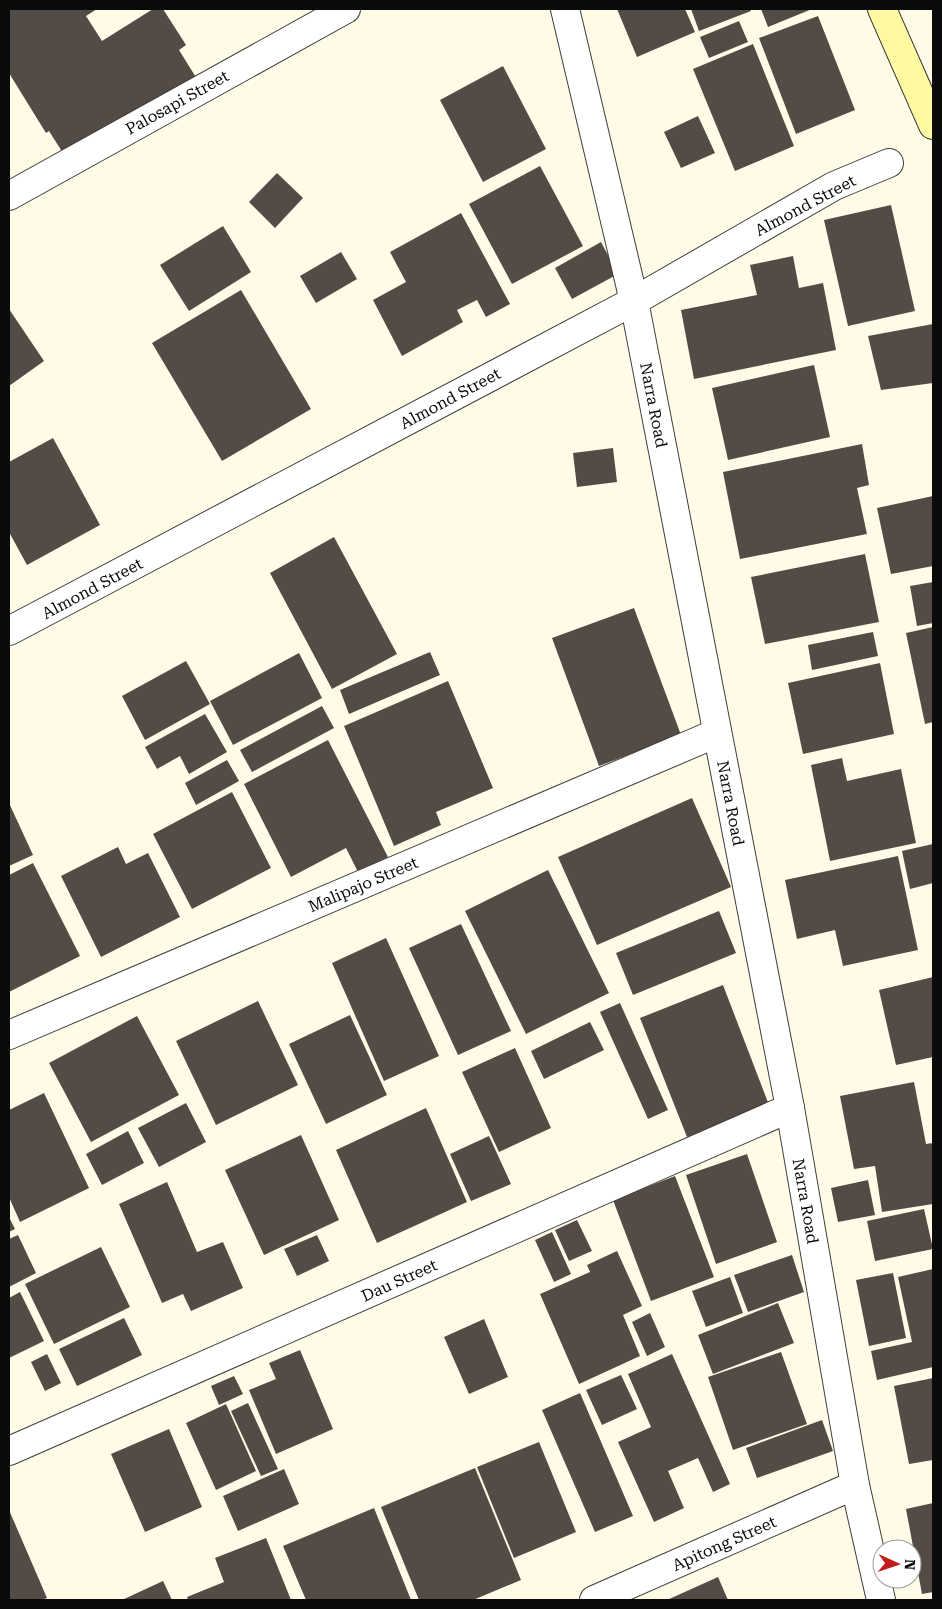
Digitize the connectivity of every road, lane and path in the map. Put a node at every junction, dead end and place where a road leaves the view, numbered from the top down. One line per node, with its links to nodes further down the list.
1 (346, 9): 6 (street, Palosapi Street)
2 (566, 9): 7 (street, Narra Road)
3 (882, 9): 4 (street)
4 (933, 125)
5 (889, 163): 7 (street, Almond Street)
6 (9, 196)
7 (634, 301): 8 (street, Almond Street); 9 (street, Narra Road)
8 (9, 631)
9 (717, 732): 10 (street, Malipajo Street); 11 (street, Narra Road)
10 (9, 1035)
11 (790, 1108): 12 (street, Dau Street); 13 (street, Narra Road)
12 (9, 1452)
13 (855, 1485): 14 (street, Apitong Street); 15 (street, Narra Road)
14 (594, 1600)
15 (881, 1600)

